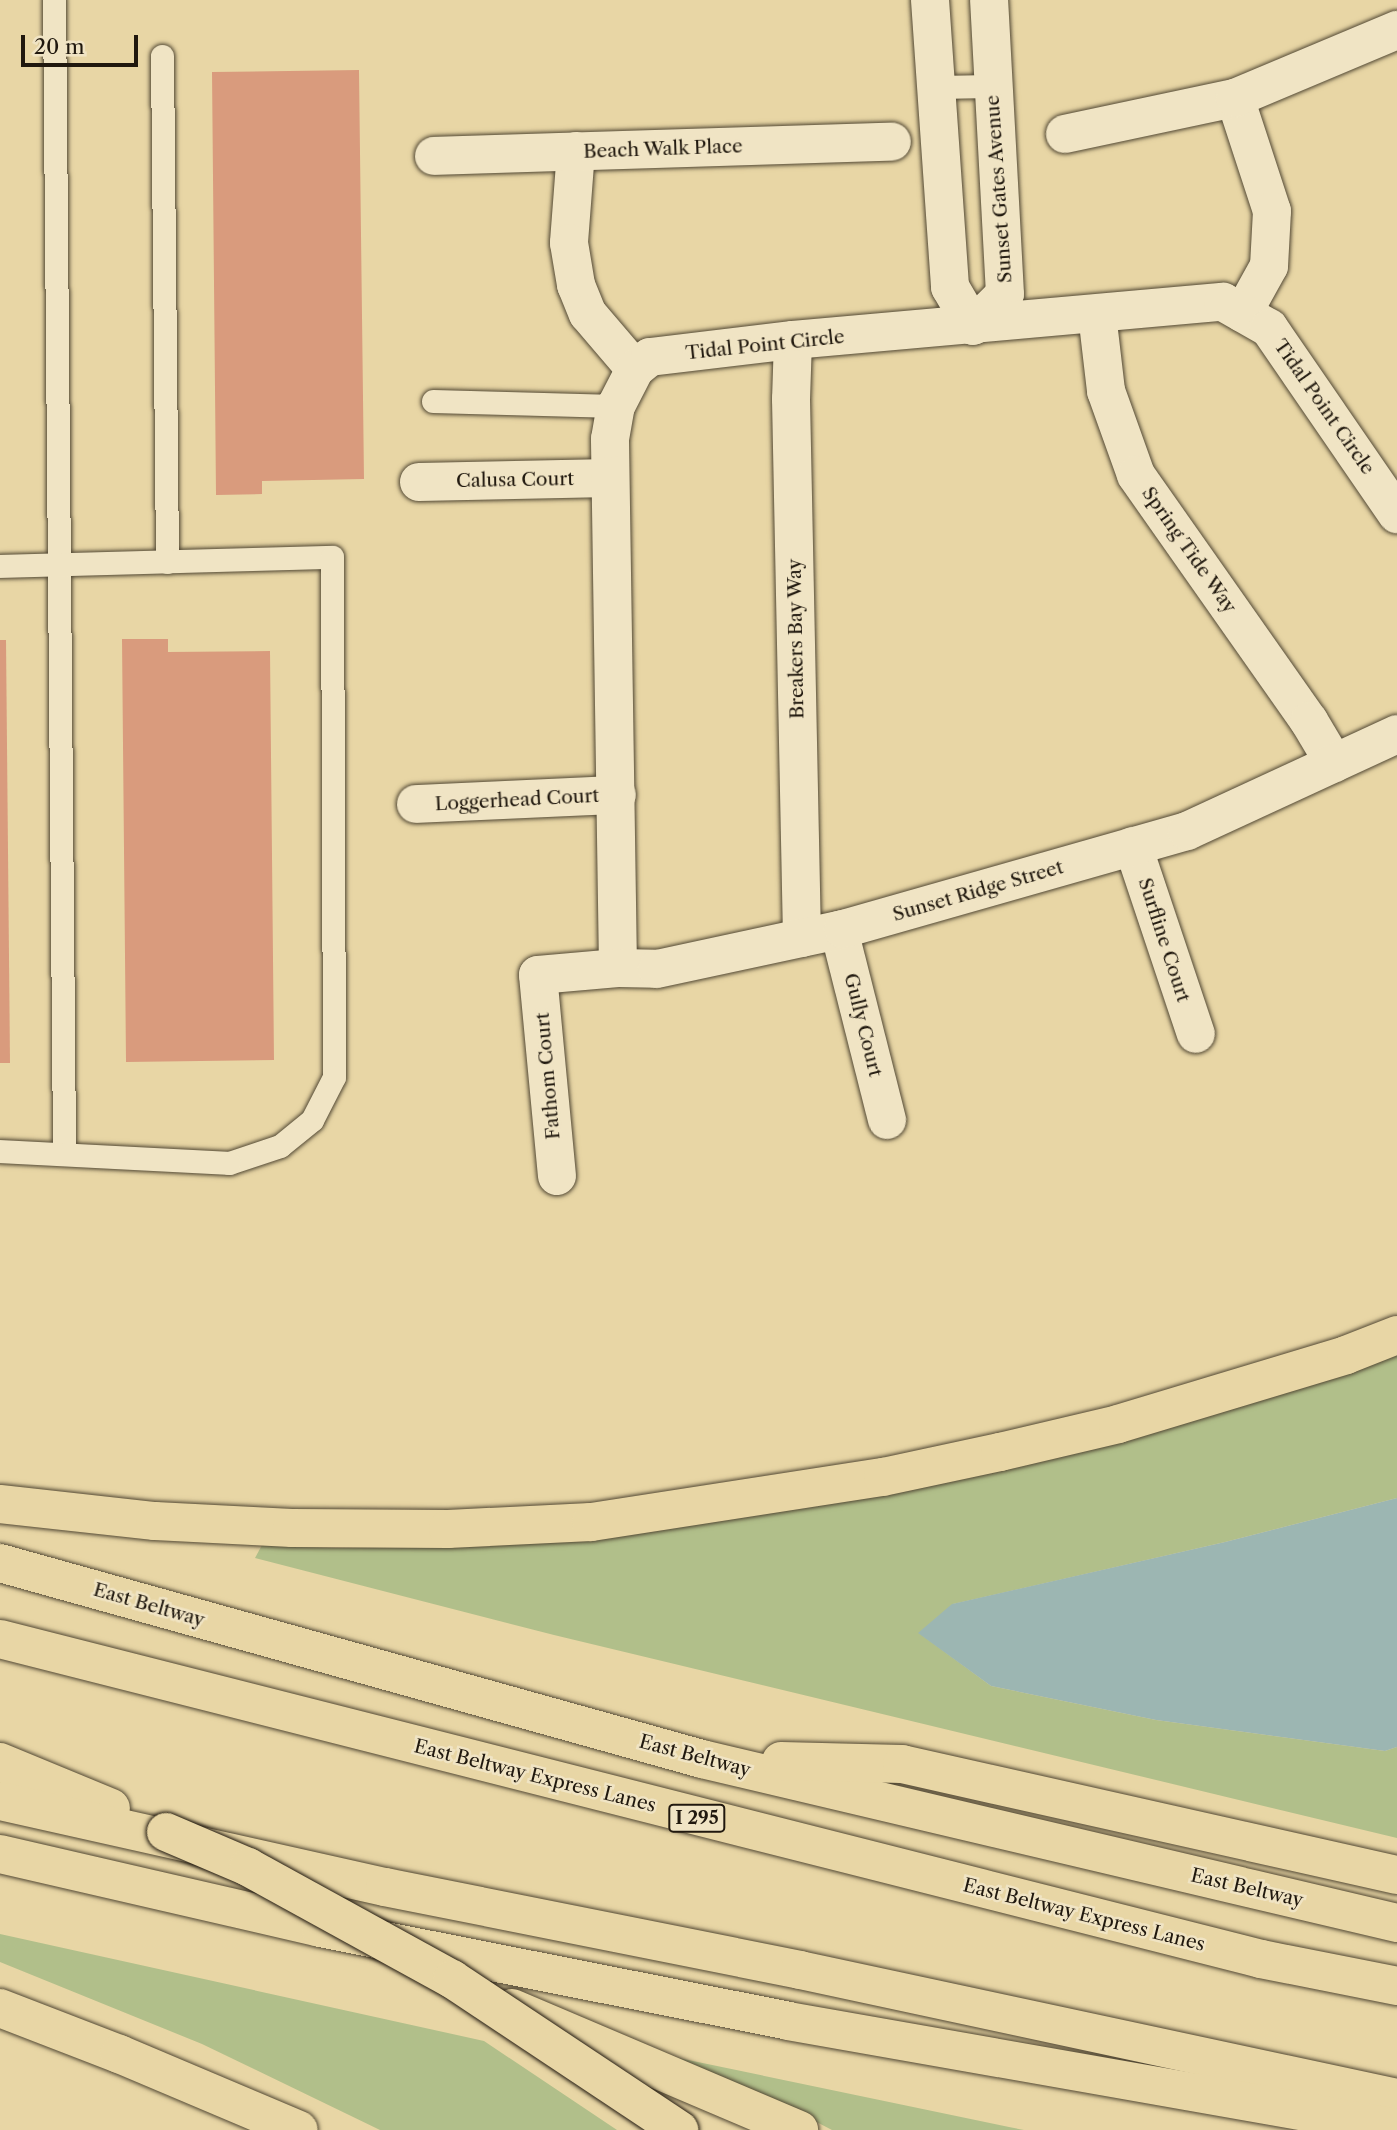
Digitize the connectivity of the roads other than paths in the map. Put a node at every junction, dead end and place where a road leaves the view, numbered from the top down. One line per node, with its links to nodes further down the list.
1 (54, 0): 24 (lane)
2 (930, 0): 7 (street)
3 (989, 0): 6 (street, Sunset Gates Avenue)
4 (1397, 30): 8 (street)
5 (162, 56): 23 (lane)
6 (992, 86): 7 (lane); 15 (street, Sunset Gates Avenue)
7 (936, 88): 15 (street)
8 (1235, 98): 9 (street); 13 (street)
9 (1065, 134)
10 (892, 142): 11 (street, Beach Walk Place)
11 (576, 151): 12 (street, Beach Walk Place); 17 (street)
12 (433, 156)
13 (1242, 313): 14 (street, Tidal Point Circle); 22 (street, Tidal Point Circle)
14 (1097, 314): 15 (street, Tidal Point Circle); 27 (street, Spring Tide Way)
15 (973, 326): 16 (street, Tidal Point Circle)
16 (793, 341): 17 (street, Tidal Point Circle); 32 (street, Breakers Bay Way)
17 (635, 369): 19 (street)
18 (433, 401): 19 (lane)
19 (616, 406): 20 (street)
20 (610, 478): 21 (street, Calusa Court); 28 (street)
21 (419, 482)
22 (1394, 501)
23 (167, 562): 24 (lane); 38 (lane)
24 (58, 564): 25 (lane); 38 (lane)
25 (0, 566)
26 (1397, 734): 27 (street, Sunset Ridge Street)
27 (1334, 763): 30 (street, Sunset Ridge Street)
28 (617, 795): 29 (street, Loggerhead Court); 33 (street)
29 (416, 804)
30 (1133, 846): 31 (street, Sunset Ridge Street); 35 (street, Surfline Court)
31 (839, 930): 32 (street, Sunset Ridge Street); 36 (street, Gully Court)
32 (802, 938): 33 (street, Sunset Ridge Street)
33 (618, 968): 34 (street, Sunset Ridge Street)
34 (538, 975): 39 (street, Fathom Court)
35 (1196, 1034)
36 (887, 1120)
37 (0, 1151): 38 (lane)
38 (64, 1154)
39 (557, 1176)
40 (1397, 1335): 41 (highway)
41 (0, 1504)
42 (0, 1563): 44 (highway, East Beltway)
43 (0, 1639): 51 (highway, East Beltway Express Lanes / I 295)
44 (702, 1759): 48 (highway); 49 (highway, East Beltway)
45 (0, 1762): 56 (highway, bridge)
46 (0, 1801): 53 (highway)
47 (0, 1854): 50 (highway)
48 (1397, 1875)
49 (1397, 1923)
50 (320, 1928): 54 (highway); 57 (highway)
51 (1397, 1986)
52 (0, 2008): 55 (highway)
53 (1397, 2098)
54 (1397, 2128)
55 (299, 2130)
56 (679, 2130)
57 (799, 2130)

